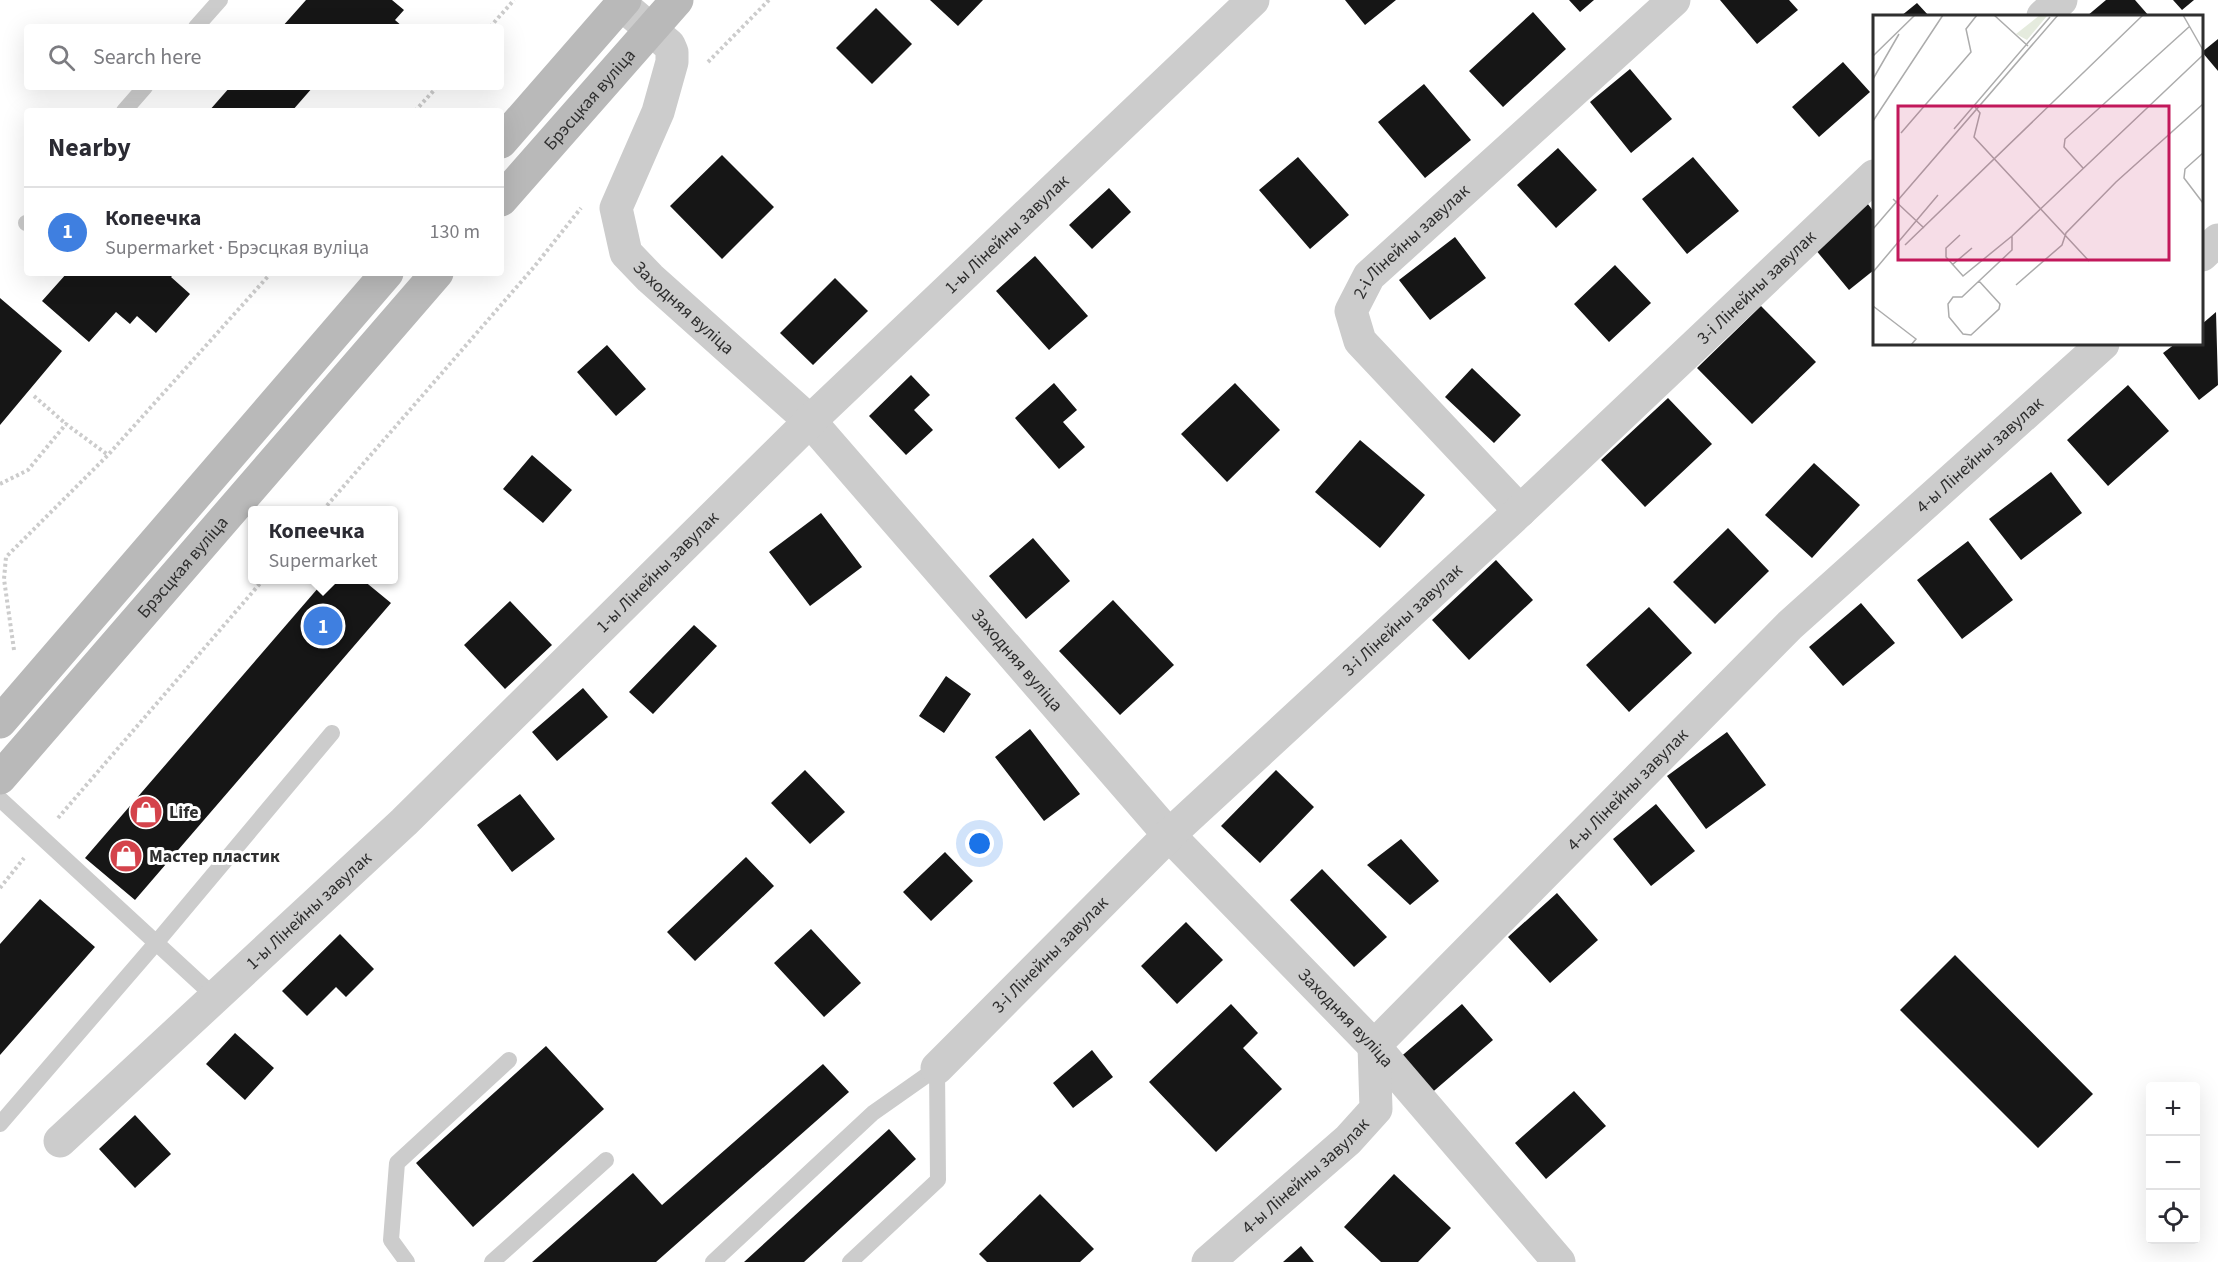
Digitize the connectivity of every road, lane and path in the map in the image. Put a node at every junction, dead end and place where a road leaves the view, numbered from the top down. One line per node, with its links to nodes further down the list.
1 (220, 0): 10 (lane)
2 (514, 0): 11 (path)
3 (677, 0): 12 (main road, Брэсцкая вуліца)
4 (769, 0): 13 (path)
5 (1254, 0): 29 (street, 1-ы Лінейны завулак)
6 (1674, 0): 34 (street, 2-і Лінейны завулак)
7 (2061, 0): 9 (street)
8 (623, 2): 12 (street, Заходняя вуліца); 18 (main road)
9 (2044, 15)
10 (199, 24)
11 (493, 24)
12 (652, 29): 20 (main road, Брэсцкая вуліца); 29 (street, Заходняя вуліца)
13 (706, 64)
14 (142, 90): 16 (lane)
15 (434, 90): 17 (path)
16 (126, 108)
17 (418, 108)
18 (504, 139)
19 (1873, 178): 34 (street, 3-і Лінейны завулак)
20 (504, 198)
21 (585, 203): 33 (path)
22 (2218, 240): 23 (street)
23 (2203, 254)
24 (268, 276): 31 (path)
25 (384, 276): 36 (main road, Брэсцкая вуліца)
26 (434, 276): 37 (main road, Брэсцкая вуліца)
27 (2102, 345): 48 (street, 4-ы Лінейны завулак)
28 (34, 396): 30 (path)
29 (810, 421): 43 (street, Заходняя вуліца); 47 (street, 1-ы Лінейны завулак)
30 (66, 424): 31 (path); 32 (path)
31 (108, 456): 38 (path)
32 (0, 484)
33 (326, 506)
34 (1520, 511): 43 (street, 3-і Лінейны завулак)
35 (259, 584): 44 (path)
36 (110, 595): 37 (lane); 39 (main road, Брэсцкая вуліца)
37 (140, 617): 41 (main road, Брэсцкая вуліца)
38 (14, 652)
39 (0, 722)
40 (332, 733): 46 (lane)
41 (0, 778)
42 (0, 799): 44 (lane)
43 (1169, 835): 48 (street, Заходняя вуліца); 50 (street, 3-і Лінейны завулак)
44 (42, 837): 45 (path); 46 (lane)
45 (0, 888)
46 (156, 943): 47 (lane); 51 (lane)
47 (215, 998): 52 (street, 1-ы Лінейны завулак)
48 (1374, 1046): 58 (street, 4-ы Лінейны завулак); 59 (street, Заходняя вуліца)
49 (509, 1060): 54 (lane)
50 (937, 1068): 56 (lane); 57 (lane)
51 (0, 1124)
52 (60, 1141)
53 (606, 1160): 55 (lane)
54 (407, 1262)
55 (492, 1262)
56 (713, 1262)
57 (850, 1262)
58 (1208, 1262)
59 (1559, 1262)

